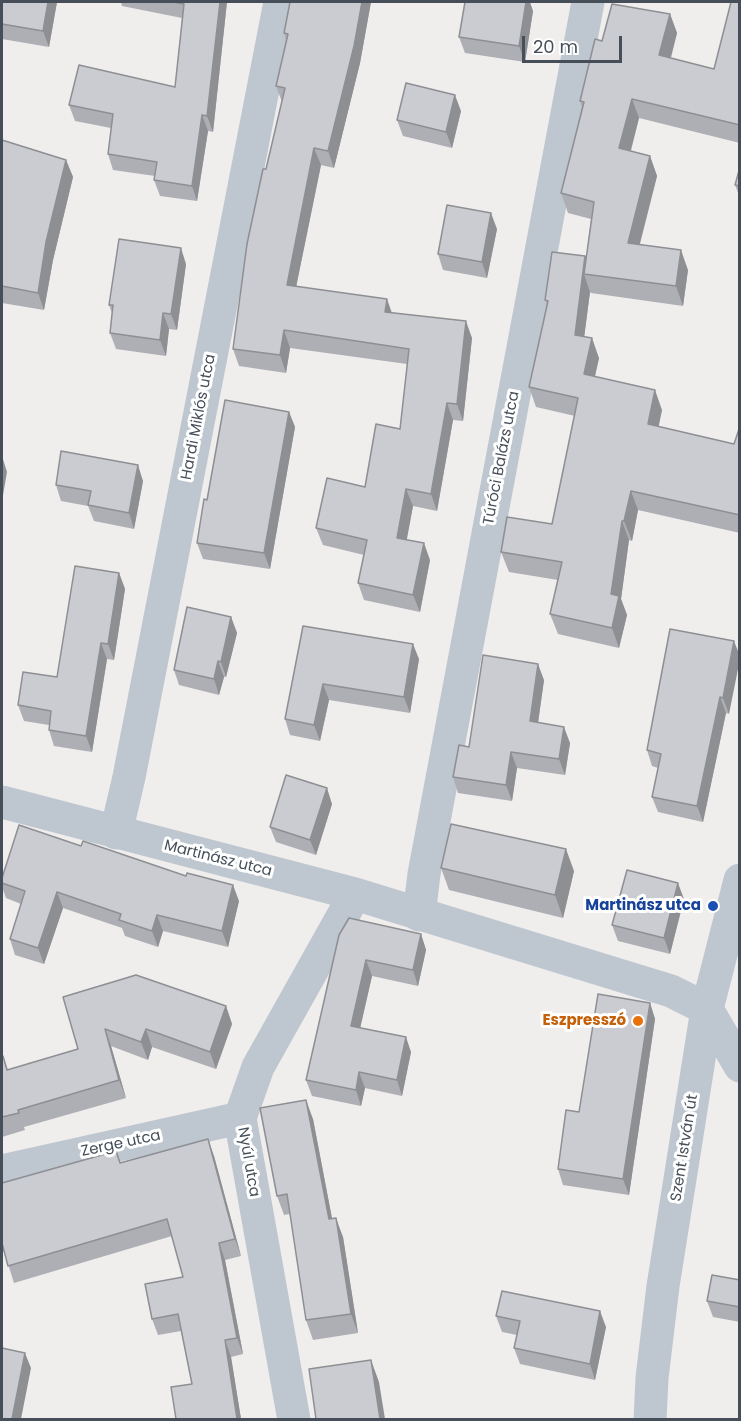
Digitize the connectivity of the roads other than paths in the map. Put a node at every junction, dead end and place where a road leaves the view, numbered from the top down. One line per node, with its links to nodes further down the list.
1 (280, 2): 4 (street, Hardi Miklós utca)
2 (588, 2): 7 (street, Túróci Balázs utca)
3 (2, 802): 4 (street, Martinász utca)
4 (116, 833): 6 (street, Martinász utca)
5 (740, 880): 8 (street, Szent István út)
6 (355, 894): 7 (street, Martinász utca); 10 (street, Nyúl utca)
7 (419, 915): 8 (street, Martinász utca)
8 (707, 1009): 9 (street); 13 (street, Szent István út)
9 (740, 1066)
10 (240, 1118): 11 (street, Zerge utca); 12 (street, Nyúl utca)
11 (2, 1171)
12 (294, 1419)
13 (650, 1419)

